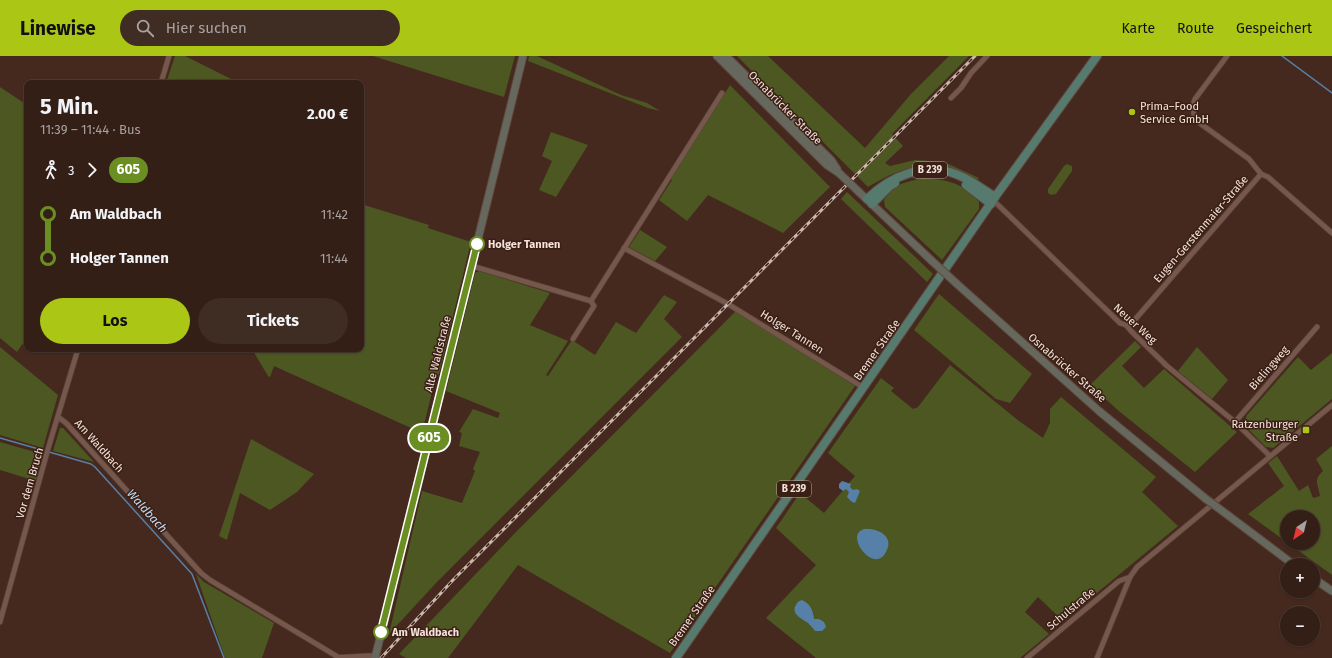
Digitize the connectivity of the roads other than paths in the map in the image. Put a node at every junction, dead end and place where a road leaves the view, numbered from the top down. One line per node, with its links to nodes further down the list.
1 (169, 56): 8 (street)
2 (523, 56): 17 (main road, Alte Waldstraße)
3 (718, 56): 11 (main road, Osnabrücker Straße)
4 (726, 56): 11 (main road, Osnabrücker Straße)
5 (986, 56): 10 (street)
6 (1097, 56): 13 (main road, Bremer Straße / B 239)
7 (1227, 56): 12 (street, Eugen-Gerstenmaier-Straße)
8 (162, 80)
9 (722, 93): 16 (street)
10 (951, 98)
11 (839, 173): 14 (main road, Osnabrücker Straße, bridge)
12 (1261, 174): 15 (street); 19 (street, Eugen-Gerstenmaier-Straße)
13 (993, 200): 14 (main road, B 239); 19 (street, Neuer Weg); 23 (main road, Bremer Straße / B 239)
14 (869, 202): 28 (main road, Osnabrücker Straße, bridge)
15 (1332, 233)
16 (624, 248): 18 (street); 23 (street, Holger Tannen)
17 (472, 266): 18 (street); 33 (main road, Alte Waldstraße)
18 (591, 301): 21 (street)
19 (1126, 325): 26 (street, Neuer Weg)
20 (1317, 327): 26 (street, Bielingweg)
21 (573, 340)
22 (77, 352): 25 (street, Vor dem Bruch)
23 (864, 388): 34 (main road, Bremer Straße / B 239)
24 (1332, 405): 27 (street)
25 (58, 417): 32 (street, Vor dem Bruch); 33 (street, Am Waldbach)
26 (1235, 422): 27 (street, Neuer Weg)
27 (1270, 456): 29 (street)
28 (1285, 558)
29 (1130, 577): 35 (street, Schulstraße); 36 (street)
30 (1320, 583): 31 (main road)
31 (1332, 591)
32 (0, 622)
33 (375, 657)
34 (676, 658)
35 (1026, 658)
36 (1098, 658)

